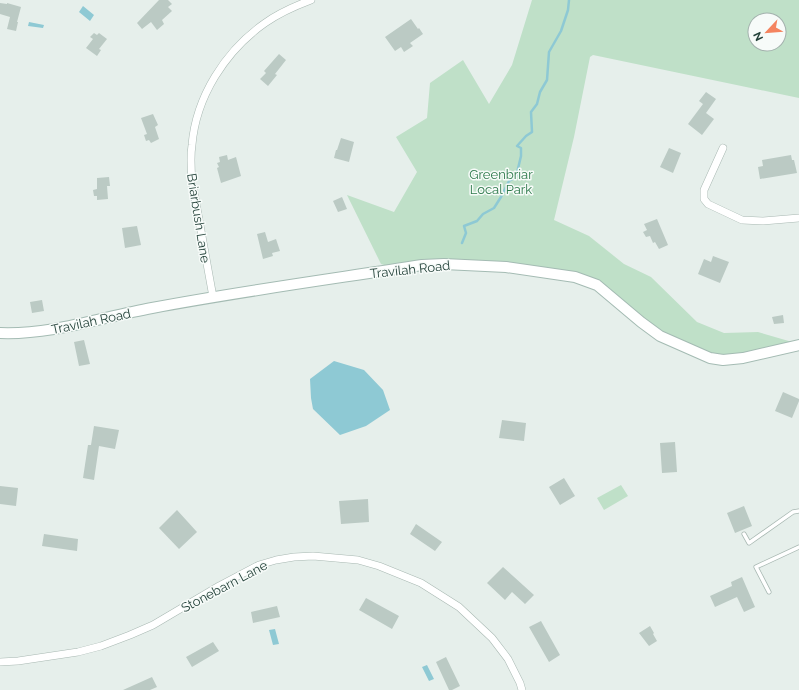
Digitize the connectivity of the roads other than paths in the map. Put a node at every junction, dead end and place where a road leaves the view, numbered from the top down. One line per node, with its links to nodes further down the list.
1 (311, 0): 4 (street, Briarbush Lane)
2 (723, 148): 3 (street)
3 (799, 218)
4 (212, 297): 5 (main road, Travilah Road); 6 (main road, Travilah Road)
5 (0, 333)
6 (799, 345)
7 (799, 511): 8 (lane)
8 (744, 534)
9 (799, 547): 10 (lane)
10 (769, 592)
11 (0, 662): 12 (street, Stonebarn Lane)
12 (522, 690)

